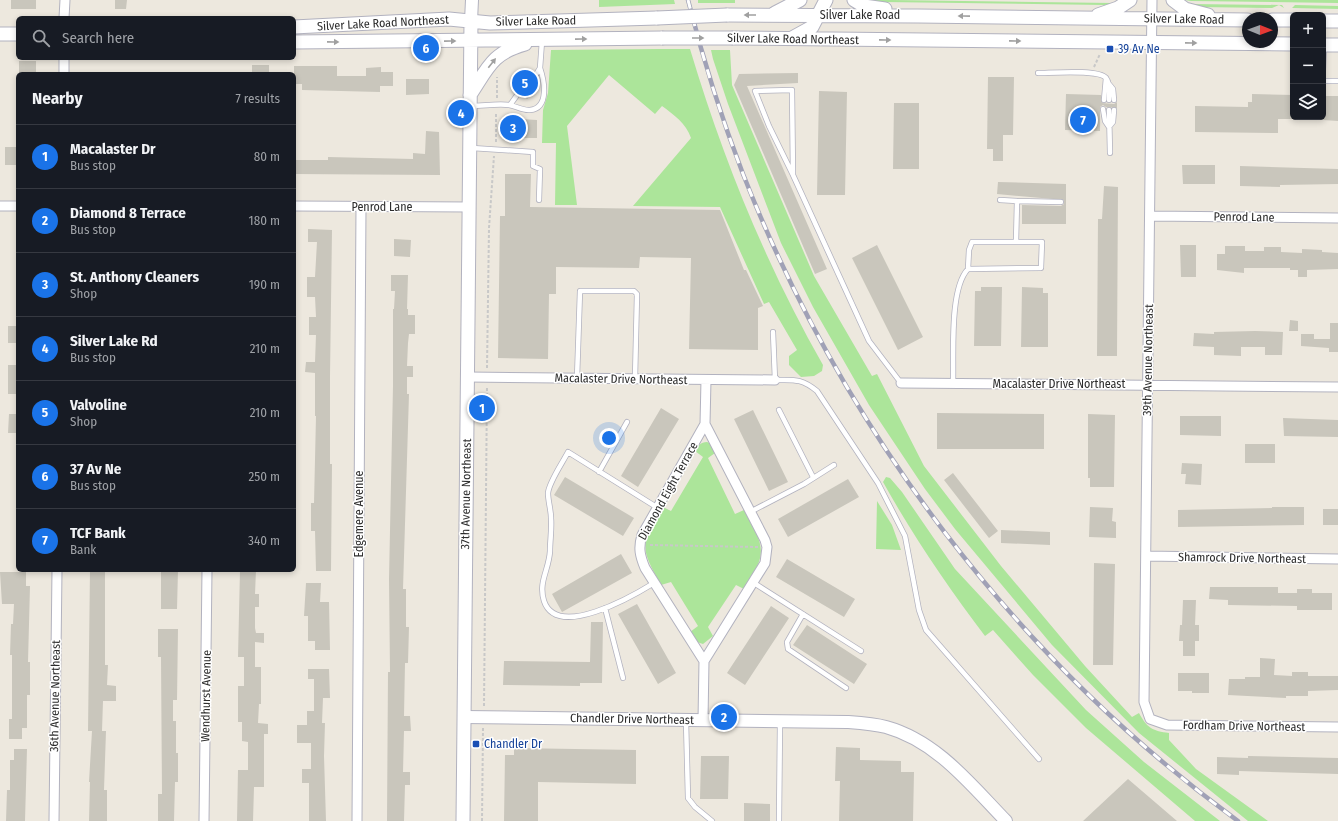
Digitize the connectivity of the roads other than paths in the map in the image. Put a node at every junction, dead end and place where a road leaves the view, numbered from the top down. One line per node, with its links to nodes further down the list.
1 (65, 0): 11 (street)
2 (472, 0): 19 (street, 37th Avenue Northeast)
3 (800, 0): 9 (main road)
4 (826, 0): 10 (main road)
5 (854, 0): 12 (main road)
6 (1130, 0): 13 (main road)
7 (1152, 0): 14 (street, 39th Avenue Northeast)
8 (1173, 0): 15 (main road)
9 (773, 15): 10 (main road, Silver Lake Road); 19 (main road, Silver Lake Road, one-way to 19, bridge)
10 (818, 15): 12 (main road, Silver Lake Road); 25 (main road)
11 (64, 16)
12 (918, 16): 13 (main road, Silver Lake Road, one-way to 12)
13 (1087, 18): 14 (main road, Silver Lake Road)
14 (1153, 19): 15 (main road, Silver Lake Road); 29 (street, 39th Avenue Northeast)
15 (1229, 20): 16 (main road, Silver Lake Road)
16 (1242, 20)
17 (1278, 20): 18 (main road)
18 (1290, 20)
19 (471, 21): 22 (main road, Silver Lake Road Northeast); 27 (main road, 37th Avenue Northeast)
20 (1326, 21): 21 (main road)
21 (1338, 21)
22 (296, 27)
23 (0, 34): 24 (main road)
24 (16, 34)
25 (790, 38): 26 (main road, Silver Lake Road Northeast, one-way to 25, bridge); 29 (main road, Silver Lake Road Northeast, one-way to 29)
26 (542, 39): 27 (main road, Silver Lake Road Northeast); 34 (lane); 42 (main road, one-way to 26)
27 (471, 40): 28 (main road, Silver Lake Road Northeast, one-way to 27); 42 (main road, 37th Avenue Northeast)
28 (296, 42)
29 (1152, 42): 30 (main road, Silver Lake Road Northeast, one-way to 30); 59 (street, 39th Avenue Northeast)
30 (1290, 44)
31 (1326, 45): 32 (main road)
32 (1338, 45)
33 (64, 60): 35 (street)
34 (540, 68): 37 (lane); 43 (lane)
35 (64, 72)
36 (1038, 73): 41 (lane)
37 (533, 79)
38 (1326, 81): 39 (lane)
39 (1338, 81)
40 (520, 91): 43 (lane)
41 (1109, 100)
42 (470, 101): 43 (lane); 47 (main road, 37th Avenue Northeast)
43 (510, 104)
44 (1103, 109): 46 (lane)
45 (1112, 110): 46 (lane)
46 (1109, 127): 48 (lane)
47 (470, 148): 50 (lane); 58 (main road, 37th Avenue Northeast)
48 (1110, 153)
49 (793, 175): 49 (lane); 69 (lane)
50 (539, 200)
51 (1000, 200): 52 (lane)
52 (1017, 201): 53 (lane); 61 (lane)
53 (1061, 202)
54 (0, 206): 55 (street)
55 (16, 206)
56 (296, 206): 57 (street, Penrod Lane)
57 (361, 207): 58 (street, Penrod Lane); 102 (street, Edgemere Avenue)
58 (470, 208): 64 (main road, 37th Avenue Northeast)
59 (1150, 216): 60 (street, Penrod Lane); 71 (street, 39th Avenue Northeast)
60 (1338, 218)
61 (1016, 242): 62 (lane); 62 (lane)
62 (968, 268): 70 (lane)
63 (773, 332): 68 (lane)
64 (468, 377): 65 (street, Macalaster Drive Northeast); 93 (main road, 37th Avenue Northeast)
65 (577, 378): 66 (street, Macalaster Drive Northeast); 66 (lane)
66 (635, 379): 67 (street, Macalaster Drive Northeast)
67 (706, 380): 68 (street, Macalaster Drive Northeast); 75 (street, Diamond Eight Terrace)
68 (775, 380): 99 (lane)
69 (901, 382): 70 (street, Macalaster Drive Northeast)
70 (953, 383): 71 (street, Macalaster Drive Northeast)
71 (1147, 384): 72 (street, Macalaster Drive Northeast); 81 (street, 39th Avenue Northeast)
72 (1338, 387)
73 (779, 410): 78 (lane)
74 (627, 422): 77 (lane)
75 (704, 424): 79 (street, Diamond Eight Terrace); 80 (street, Diamond Eight Terrace)
76 (834, 465): 78 (lane)
77 (599, 472): 79 (lane); 87 (lane)
78 (813, 477): 80 (lane)
79 (658, 508): 85 (street, Diamond Eight Terrace)
80 (750, 512): 86 (street, Diamond Eight Terrace)
81 (1146, 556): 82 (street, Shamrock Drive Northeast); 94 (street, 39th Avenue Northeast)
82 (1338, 559)
83 (57, 572): 100 (street, 36th Avenue Northeast)
84 (207, 572): 101 (street, Wendhurst Avenue)
85 (654, 583): 87 (lane); 90 (street, Diamond Eight Terrace)
86 (754, 583): 88 (lane); 90 (street)
87 (605, 608): 91 (lane)
88 (803, 614): 89 (lane); 92 (lane)
89 (861, 651)
90 (704, 661): 96 (street)
91 (623, 678)
92 (846, 688)
93 (464, 717): 95 (street, Chandler Drive Northeast); 103 (main road, 37th Avenue Northeast)
94 (1150, 719): 98 (street, Fordham Drive Northeast)
95 (686, 720): 96 (street, Chandler Drive Northeast); 104 (lane)
96 (703, 720): 97 (street, Chandler Drive Northeast)
97 (780, 721): 105 (lane); 106 (street, Chandler Drive Northeast)
98 (1338, 727)
99 (1039, 759)
100 (54, 821)
101 (204, 821)
102 (358, 821)
103 (463, 821)
104 (712, 821)
105 (779, 821)
106 (1006, 821)

